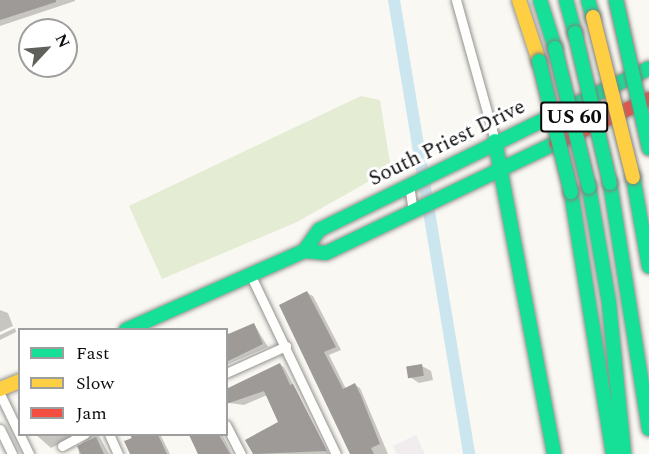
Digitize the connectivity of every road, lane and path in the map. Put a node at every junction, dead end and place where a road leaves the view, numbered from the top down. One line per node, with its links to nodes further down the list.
1 (456, 0): 9 (street)
2 (519, 0): 38 (main road, bridge)
3 (542, 0): 39 (main road, US 60, bridge)
4 (566, 0): 25 (main road, bridge)
5 (588, 0): 15 (main road, bridge)
6 (616, 0): 10 (main road, US 60, bridge)
7 (649, 68): 9 (main road, South Priest Drive)
8 (649, 99): 11 (main road, South Priest Drive)
9 (495, 141): 11 (main road); 12 (main road, South Priest Drive)
10 (649, 148)
11 (500, 171): 13 (main road, South Priest Drive); 37 (main road)
12 (411, 183): 13 (street); 14 (main road, South Priest Drive)
13 (416, 211): 14 (main road, South Priest Drive)
14 (304, 251): 16 (main road, South Priest Drive)
15 (649, 267)
16 (250, 274): 17 (main road, South Priest Drive); 18 (street)
17 (130, 328)
18 (286, 346): 19 (street); 36 (street)
19 (228, 372)
20 (18, 382): 21 (main road)
21 (0, 389)
22 (0, 394): 26 (street)
23 (0, 429): 32 (street)
24 (228, 429): 35 (street)
25 (649, 429)
26 (18, 431)
27 (20, 436): 31 (street)
28 (84, 436): 30 (street)
29 (110, 436): 34 (street)
30 (62, 446)
31 (28, 452): 33 (street)
32 (12, 454)
33 (17, 454)
34 (118, 454)
35 (241, 454)
36 (336, 454)
37 (554, 454)
38 (613, 454)
39 (624, 454)

